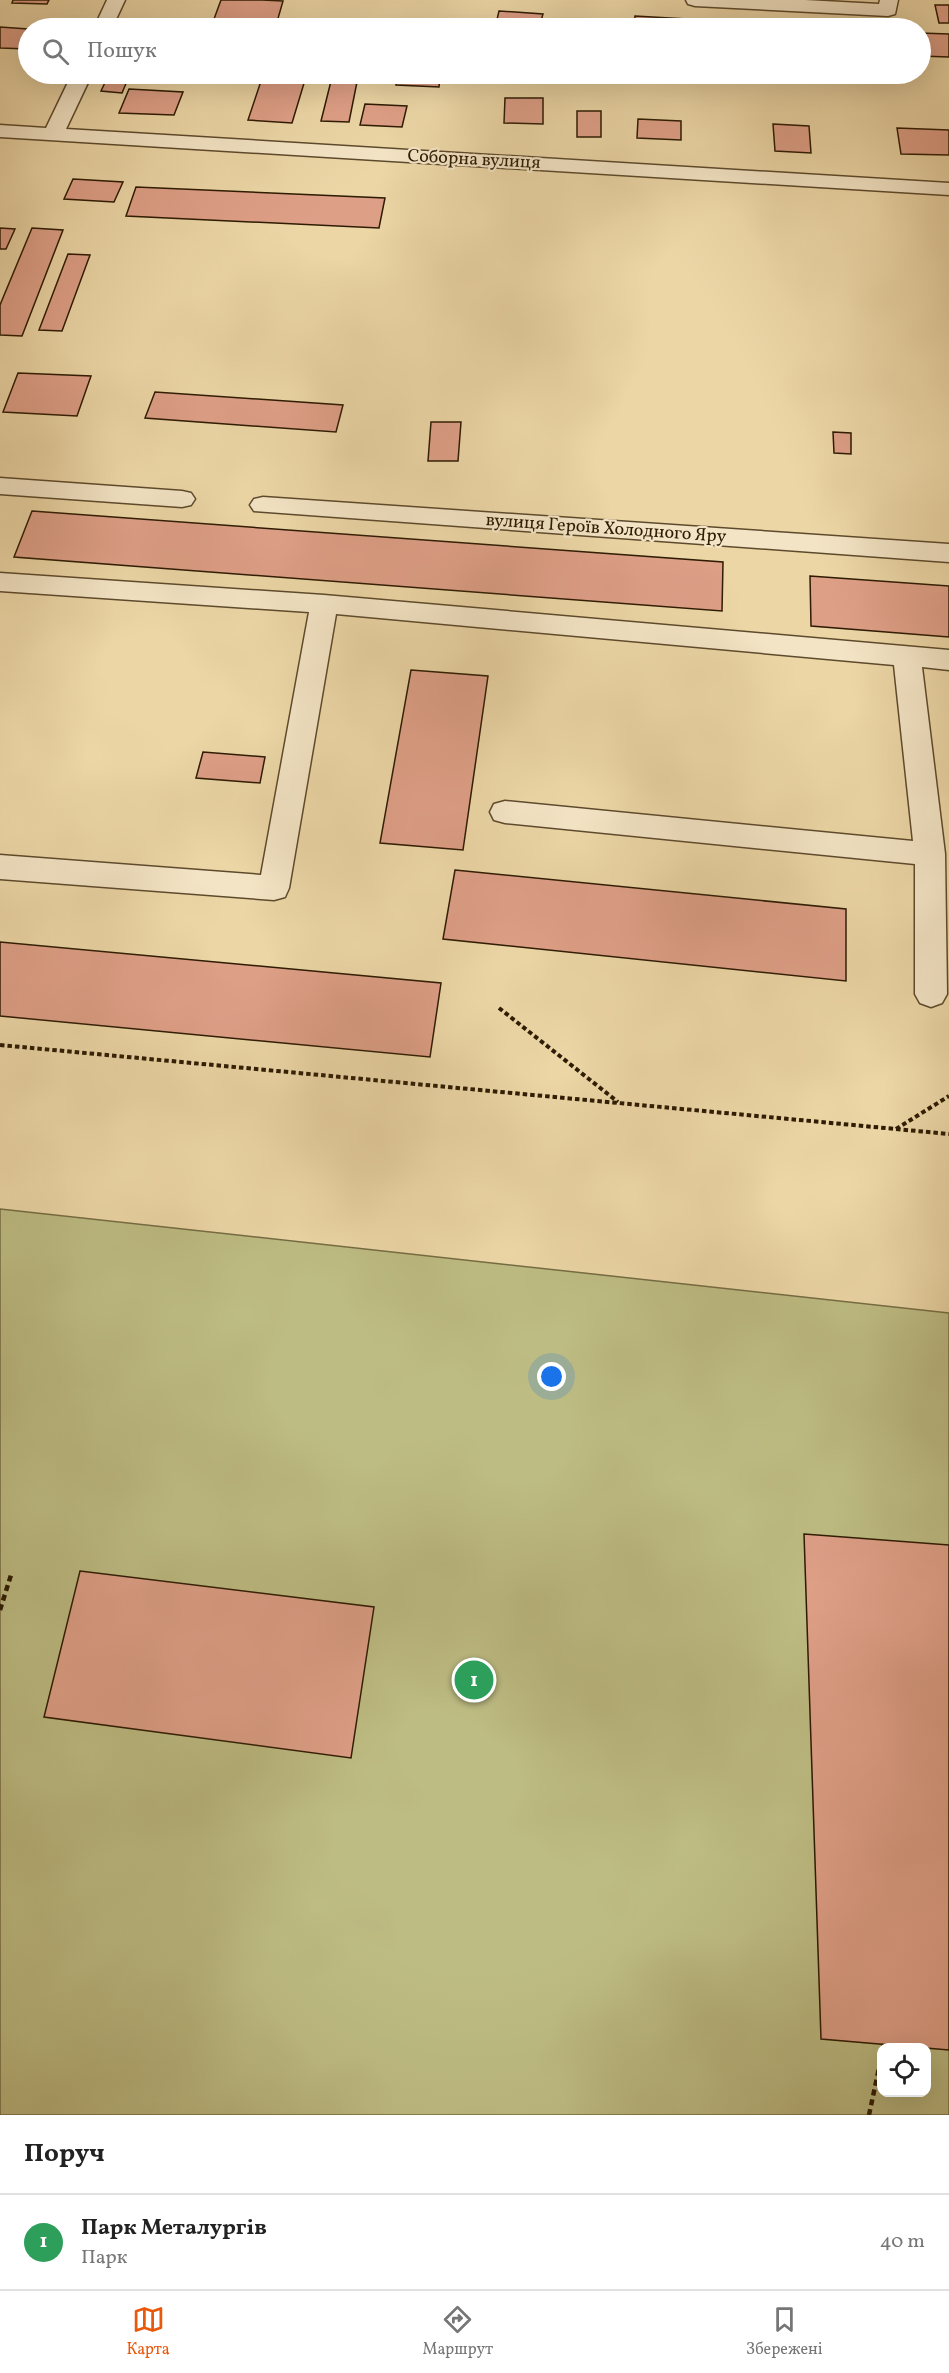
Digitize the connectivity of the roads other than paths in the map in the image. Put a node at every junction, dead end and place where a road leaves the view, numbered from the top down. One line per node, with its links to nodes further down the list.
1 (116, 0): 4 (street)
2 (695, 0): 3 (street)
3 (889, 0)
4 (108, 18)
5 (77, 84): 7 (street)
6 (0, 131): 7 (street, Соборна вулиця)
7 (53, 135): 8 (street, Соборна вулиця)
8 (949, 189)
9 (0, 486): 10 (street)
10 (182, 499)
11 (263, 505): 12 (street, вулиця Героїв Холодного Яру)
12 (949, 553)
13 (0, 582): 14 (street)
14 (324, 604): 15 (street); 19 (street)
15 (908, 658): 16 (street); 18 (street)
16 (949, 660)
17 (505, 812): 18 (street)
18 (930, 854): 20 (street)
19 (0, 867)
20 (931, 994)

